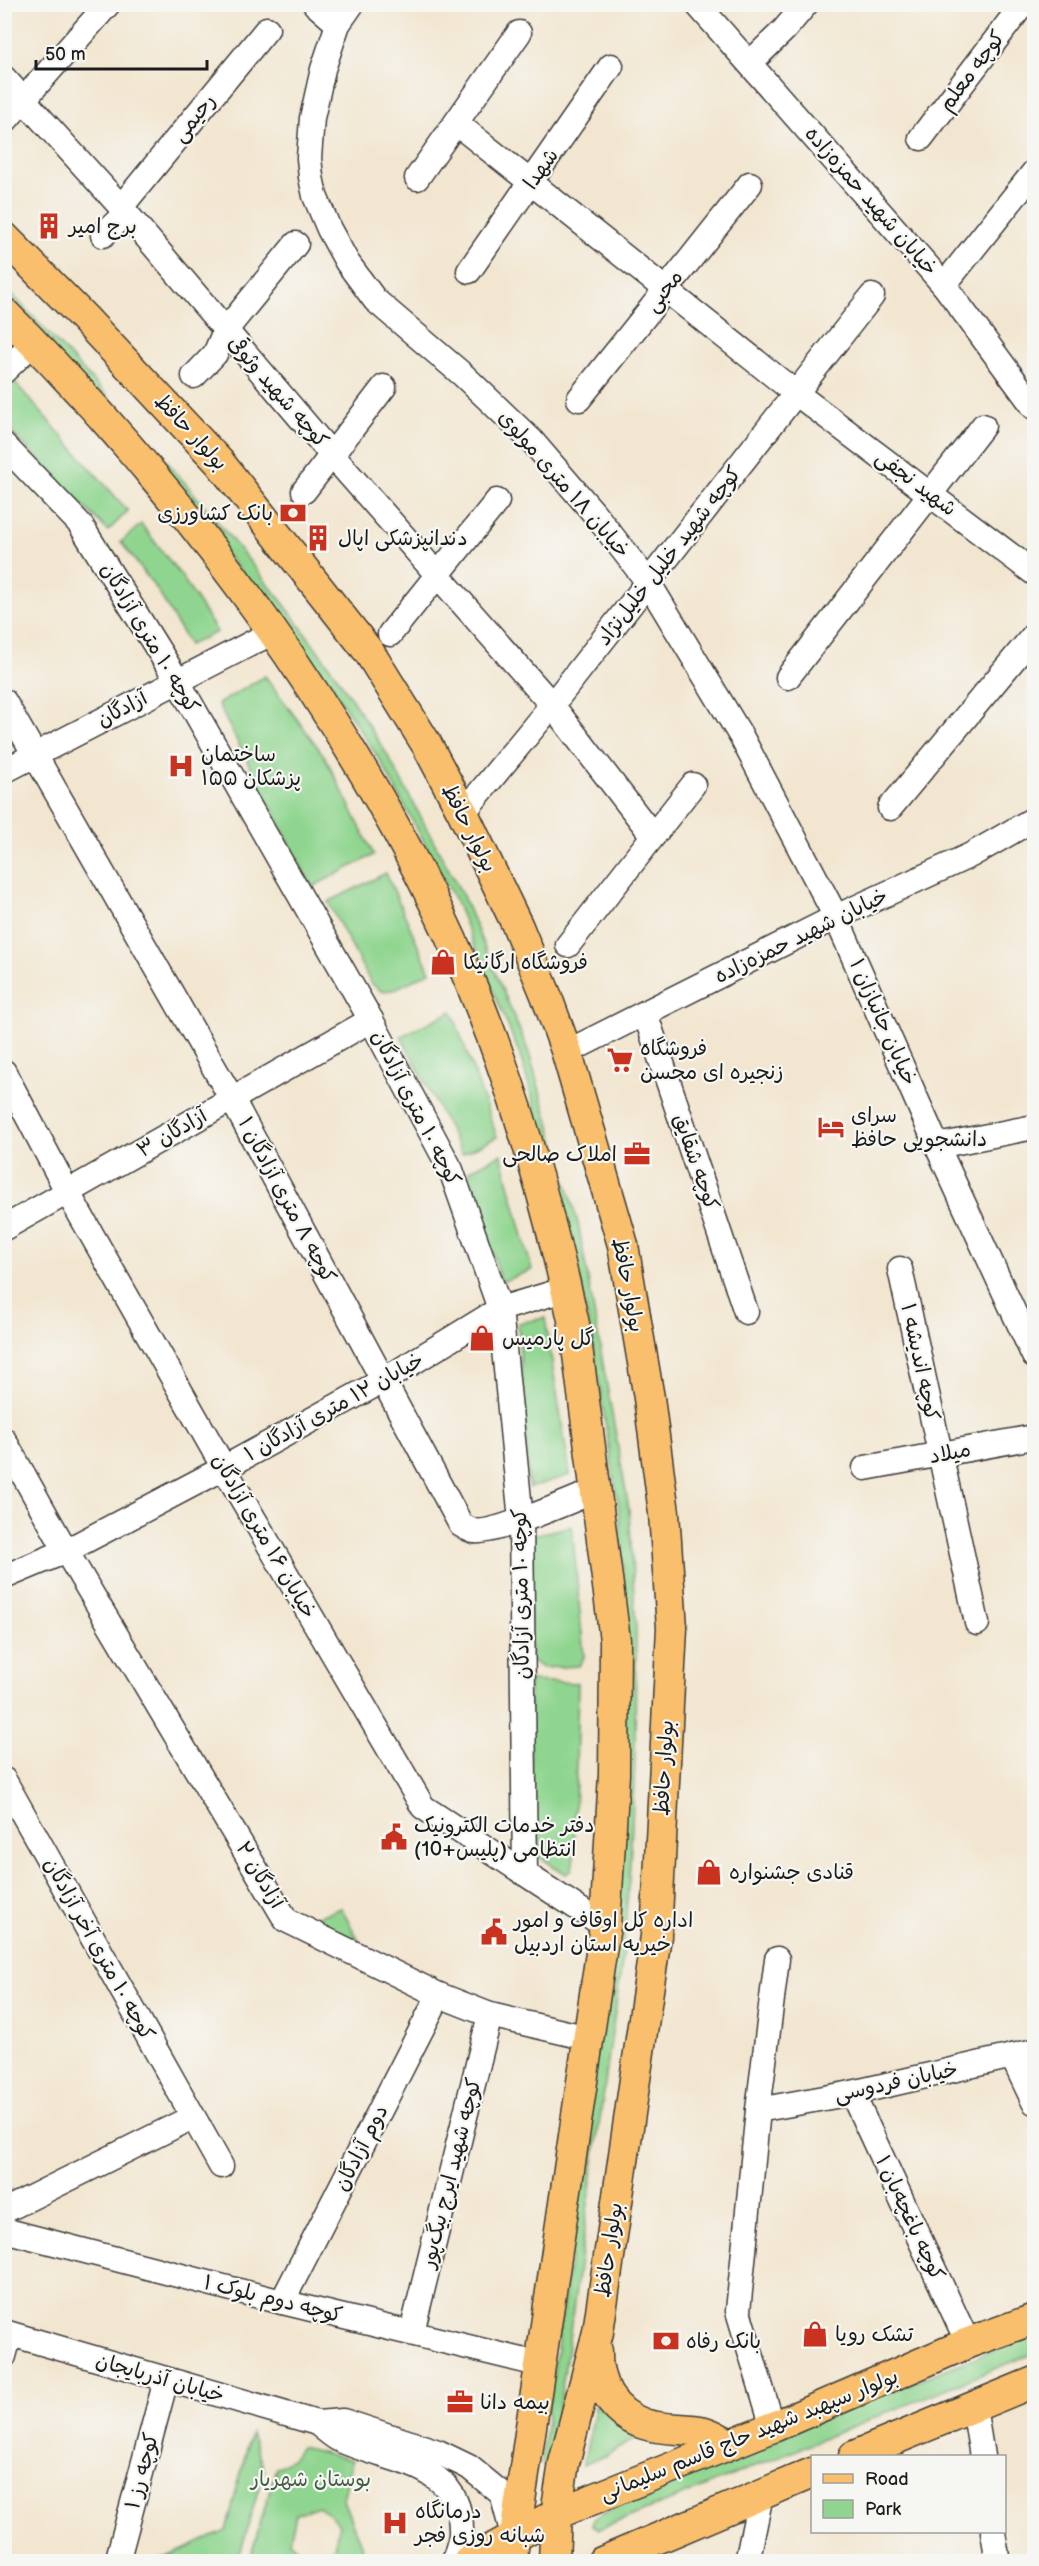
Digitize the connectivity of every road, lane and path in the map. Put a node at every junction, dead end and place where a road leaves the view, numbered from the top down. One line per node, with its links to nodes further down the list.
1 (108, 4): 13 (street)
2 (315, 4): 7 (street)
3 (352, 4): 7 (street, خیابان ۱۸ متری مولوی)
4 (697, 4): 10 (street, خیابان شهید حمزه‌زاده)
5 (806, 4): 10 (street)
6 (1023, 4): 16 (street, کوچه معلم)
7 (338, 24): 46 (street, خیابان ۱۸ متری مولوی)
8 (267, 29): 21 (street, رحیمی)
9 (519, 33): 15 (street)
10 (750, 63): 26 (street, خیابان شهید حمزه‌زاده)
11 (611, 66): 19 (street, شهدا)
12 (4, 78): 13 (street, کوچه شهید وثوقی)
13 (25, 99): 14 (street); 21 (street, کوچه شهید وثوقی)
14 (4, 122)
15 (456, 123): 18 (street); 19 (street, شهید نجفی)
16 (921, 138)
17 (1035, 172): 26 (street)
18 (417, 178)
19 (531, 183): 25 (street, شهدا); 27 (street, شهید نجفی)
20 (750, 184): 27 (street, محبی)
21 (124, 210): 22 (street, رحیمی); 30 (street, کوچه شهید وثوقی)
22 (103, 235)
23 (4, 237): 58 (main road, بولوار حافظ)
24 (296, 244): 30 (street)
25 (469, 271)
26 (944, 285): 37 (street, خیابان شهید حمزه‌زاده)
27 (665, 289): 35 (street, شهید نجفی); 36 (street, محبی)
28 (872, 296): 35 (street, کوچه شهید خلیل خلیل‌نژاد)
29 (4, 313): 31 (main road)
30 (225, 331): 33 (street); 40 (street, کوچه شهید وثوقی)
31 (34, 342): 32 (street); 47 (main road)
32 (4, 371)
33 (194, 376)
34 (384, 387): 40 (street)
35 (798, 394): 42 (street, شهید نجفی); 46 (street, کوچه شهید خلیل خلیل‌نژاد)
36 (579, 399)
37 (1035, 407)
38 (983, 426): 42 (street)
39 (4, 446): 51 (street, کوچه ۱۰ متری آزادگان)
40 (332, 455): 41 (street); 45 (street, کوچه شهید وثوقی)
41 (304, 491)
42 (930, 494): 44 (street, شهید نجفی); 50 (street)
43 (497, 501): 45 (street)
44 (1035, 573)
45 (437, 575): 48 (street); 53 (street, کوچه شهید وثوقی)
46 (648, 582): 53 (street, کوچه شهید خلیل خلیل‌نژاد); 61 (street, خیابان ۱۸ متری مولوی)
47 (273, 632): 51 (street, آزادگان); 73 (main road)
48 (390, 634)
49 (1035, 635): 57 (street)
50 (788, 677)
51 (177, 680): 54 (street, آزادگان); 64 (street, کوچه ۱۰ متری آزادگان)
52 (4, 701): 54 (street, کوچه ۸ متری آزادگان ۱)
53 (552, 705): 58 (street, کوچه شهید خلیل خلیل‌نژاد); 60 (street, کوچه شهید وثوقی)
54 (34, 755): 55 (street, آزادگان); 67 (street, کوچه ۸ متری آزادگان ۱)
55 (4, 771)
56 (693, 785): 60 (street)
57 (890, 808)
58 (463, 813): 65 (main road, بولوار حافظ)
59 (1035, 819): 61 (street, خیابان شهید حمزه‌زاده)
60 (653, 836): 62 (street)
61 (836, 917): 63 (street, خیابان شهید حمزه‌زاده); 69 (street, خیابان جانبازان ۱)
62 (568, 945)
63 (645, 1013): 65 (street, خیابان شهید حمزه‌زاده); 75 (street, کوچه شقایق)
64 (371, 1020): 67 (street, آزادگان ۳); 74 (street, کوچه ۱۰ متری آزادگان)
65 (566, 1050): 106 (main road, بولوار حافظ)
66 (4, 1072): 70 (street, خیابان ۱۶ متری آزادگان)
67 (232, 1099): 70 (street, آزادگان ۳); 77 (street, کوچه ۸ متری آزادگان ۱)
68 (1035, 1127): 69 (street)
69 (938, 1146): 76 (street, خیابان جانبازان ۱)
70 (68, 1193): 71 (street, آزادگان ۳); 81 (street, خیابان ۱۶ متری آزادگان)
71 (4, 1228)
72 (900, 1269): 80 (street, کوچه اندیشه ۱)
73 (567, 1289): 74 (street, خیابان ۱۲ متری آزادگان ۱); 83 (main road)
74 (500, 1309): 77 (street, خیابان ۱۲ متری آزادگان ۱); 84 (street, کوچه ۱۰ متری آزادگان)
75 (746, 1312)
76 (1035, 1356)
77 (384, 1380): 81 (street, خیابان ۱۲ متری آزادگان ۱); 84 (street, کوچه ۸ متری آزادگان ۱)
78 (1035, 1437): 80 (street, میلاد)
79 (4, 1440): 85 (street, آزادگان ۲)
80 (941, 1455): 82 (street, میلاد); 87 (street, کوچه اندیشه ۱)
81 (224, 1468): 85 (street, خیابان ۱۲ متری آزادگان ۱); 89 (street, خیابان ۱۶ متری آزادگان)
82 (865, 1468)
83 (597, 1491): 84 (street, کوچه ۸ متری آزادگان ۱); 90 (main road)
84 (521, 1520): 89 (street, کوچه ۱۰ متری آزادگان)
85 (66, 1551): 86 (street, خیابان ۱۲ متری آزادگان ۱); 92 (street, آزادگان ۲)
86 (4, 1577)
87 (977, 1623)
88 (4, 1780): 99 (street, کوچه ۱۰ متری آخر آزادگان)
89 (525, 1873): 90 (street, خیابان ۱۶ متری آزادگان)
90 (605, 1926): 94 (main road)
91 (777, 1959): 98 (street)
92 (439, 1995): 93 (street, آزادگان ۲); 103 (street, دوم آزادگان)
93 (490, 2015): 94 (street, آزادگان ۲); 105 (street, کوچه شهید ایرج بیگ‌پور)
94 (588, 2038): 109 (main road)
95 (1023, 2054): 96 (street, خیابان فردوسی); 97 (street)
96 (852, 2093): 98 (street, خیابان فردوسی); 108 (street, کوچه باغچه‌بان ١)
97 (1035, 2102)
98 (758, 2110): 114 (street)
99 (193, 2117): 100 (street, کوچه ۱۰ متری آخر آزادگان); 101 (street)
100 (221, 2166)
101 (4, 2211)
102 (4, 2230): 103 (street, کوچه دوم بلوک ۱)
103 (282, 2302): 105 (street, کوچه دوم بلوک ۱)
104 (1035, 2319): 108 (main road, بولوار سپهبد شهید حاج قاسم سلیمانی)
105 (412, 2332): 109 (street, کوچه دوم بلوک ۱)
106 (598, 2332): 115 (main road); 120 (main road, بولوار حافظ)
107 (6, 2341): 110 (street, خیابان آذربایجان)
108 (968, 2343): 114 (main road, بولوار سپهبد شهید حاج قاسم سلیمانی)
109 (542, 2365): 122 (main road)
110 (166, 2380): 113 (street, خیابان آذربایجان); 123 (street, کوچه رز ۱)
111 (1035, 2382): 112 (main road)
112 (974, 2407): 116 (main road); 117 (street)
113 (316, 2422): 122 (street, خیابان آذربایجان); 124 (street, خیابان آذربایجان)
114 (773, 2427): 115 (main road, بولوار سپهبد شهید حاج قاسم سلیمانی)
115 (730, 2444): 120 (main road, بولوار سپهبد شهید حاج قاسم سلیمانی)
116 (859, 2455)
117 (982, 2455)
118 (811, 2475): 119 (main road)
119 (761, 2495): 127 (main road); 128 (street)
120 (556, 2514): 122 (main road, بولوار سپهبد شهید حاج قاسم سلیمانی); 126 (main road, بولوار حافظ)
121 (993, 2533): 129 (street)
122 (512, 2549): 125 (main road, بولوار سپهبد شهید حاج قاسم سلیمانی)
123 (117, 2562)
124 (454, 2562)
125 (468, 2562)
126 (554, 2562)
127 (602, 2562)
128 (747, 2562)
129 (998, 2562)

